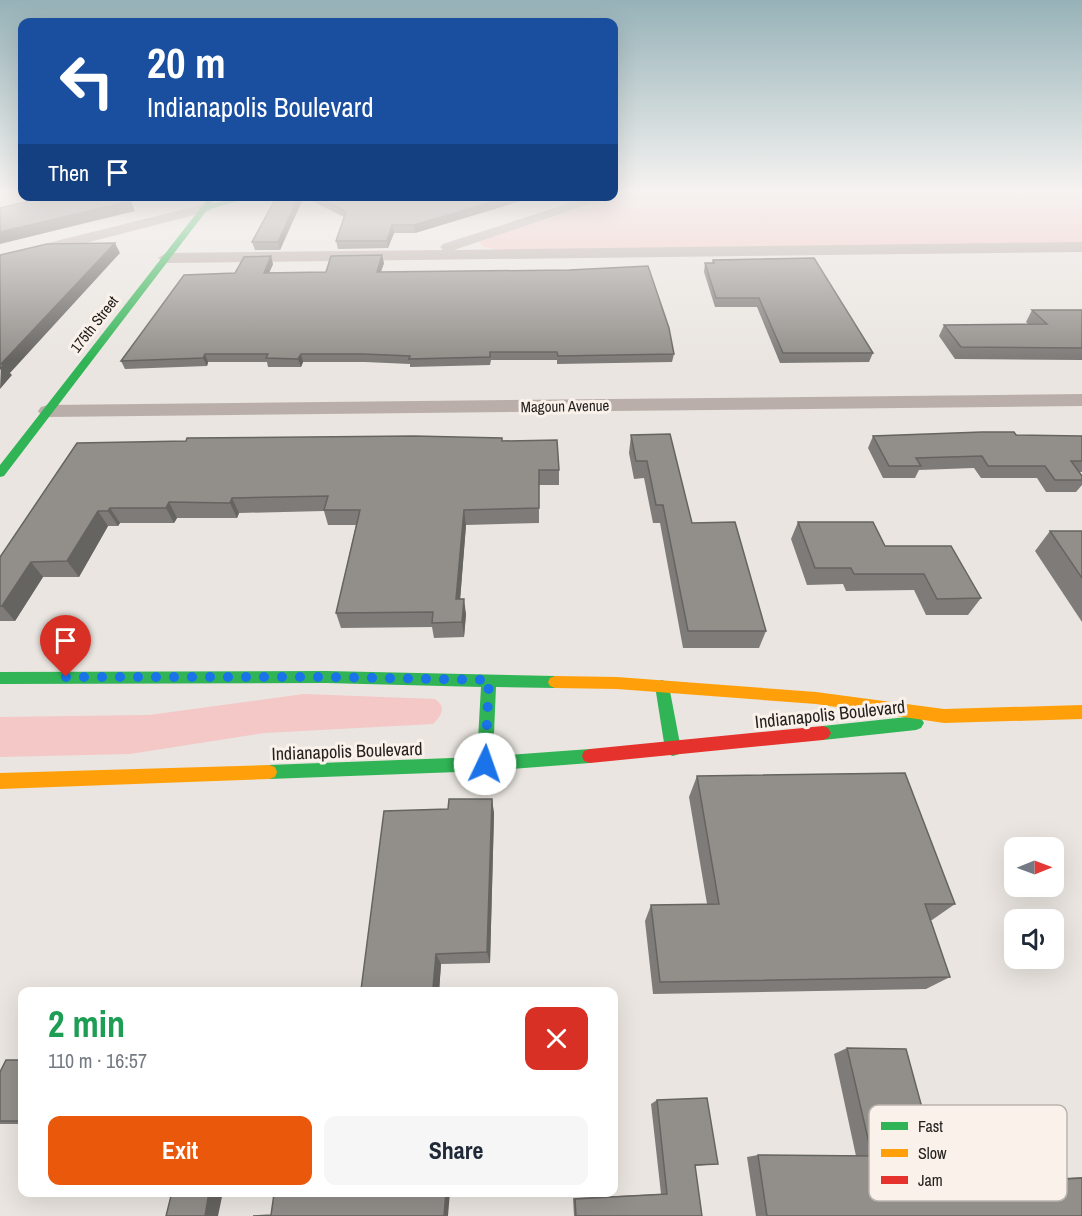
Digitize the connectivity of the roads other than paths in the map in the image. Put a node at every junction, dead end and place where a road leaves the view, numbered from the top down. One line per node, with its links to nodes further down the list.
1 (48, 247): 7 (street)
2 (175, 247): 6 (main road, 175th Street)
3 (448, 247): 5 (street)
4 (1082, 247): 5 (street)
5 (422, 255): 6 (street)
6 (166, 258): 9 (main road, 175th Street)
7 (0, 260)
8 (1082, 400): 9 (street, Magoun Avenue)
9 (48, 411): 10 (main road, 175th Street)
10 (1, 471)
11 (0, 678): 12 (main road, Indianapolis Boulevard)
12 (489, 680): 13 (main road, Indianapolis Boulevard); 17 (main road)
13 (662, 686): 15 (main road, Indianapolis Boulevard); 16 (main road)
14 (1082, 712): 15 (main road, Indianapolis Boulevard)
15 (944, 716): 16 (main road, Indianapolis Boulevard)
16 (673, 748): 17 (main road, Indianapolis Boulevard)
17 (485, 764): 18 (main road, Indianapolis Boulevard)
18 (0, 782)

